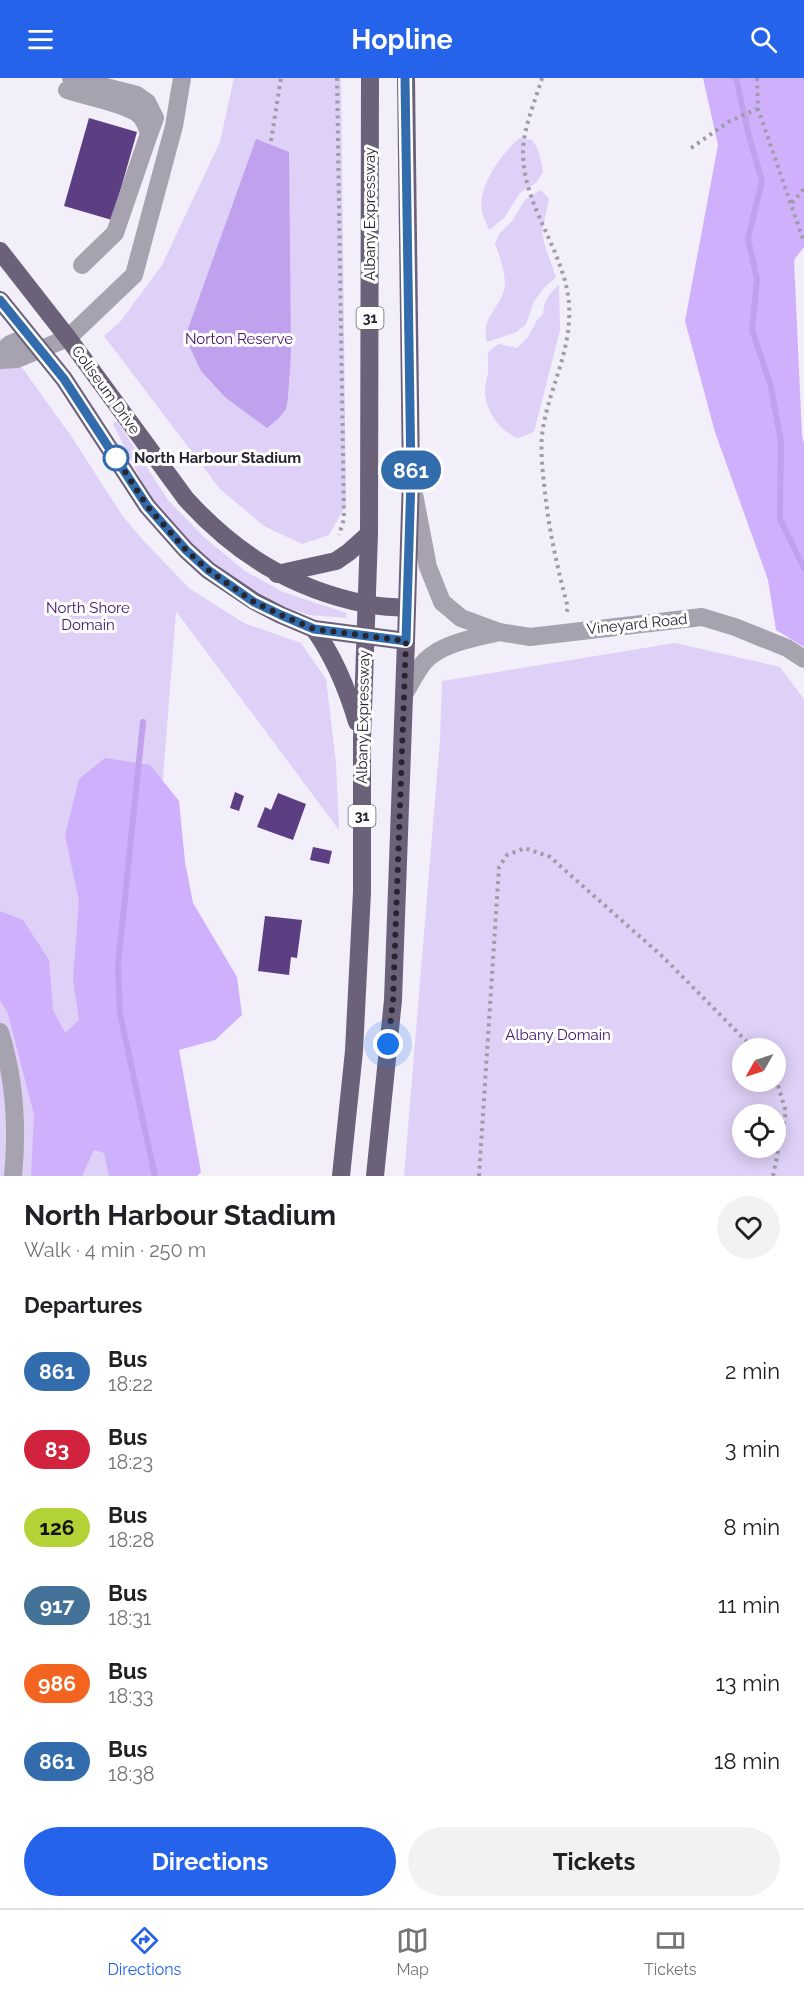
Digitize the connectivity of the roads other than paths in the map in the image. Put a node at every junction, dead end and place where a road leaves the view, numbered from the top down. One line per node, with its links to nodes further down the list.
1 (182, 78): 8 (street)
2 (370, 78): 14 (main road, Albany Expressway / 31)
3 (405, 78): 13 (main road)
4 (69, 84): 6 (street)
5 (0, 251): 8 (main road, Coliseum Drive)
6 (82, 265)
7 (0, 300): 9 (main road, Coliseum Drive)
8 (68, 338): 9 (street); 12 (main road); 15 (main road, Coliseum Drive)
9 (35, 343): 10 (street); 11 (street); 12 (main road, Coliseum Drive)
10 (0, 354)
11 (0, 360)
12 (64, 379): 18 (main road, Coliseum Drive)
13 (411, 478): 17 (main road); 19 (street, Vineyard Road)
14 (369, 534): 15 (main road); 16 (main road, Albany Expressway / 31)
15 (277, 574): 16 (main road, Coliseum Drive)
16 (367, 605): 17 (main road, Coliseum Drive); 20 (main road, Albany Expressway / 31)
17 (407, 608): 21 (main road)
18 (314, 629): 20 (main road, Coliseum Drive); 24 (main road)
19 (498, 632): 22 (street, Vineyard Road); 23 (street, Vineyard Road)
20 (365, 635): 21 (main road, Coliseum Drive); 24 (main road, Albany Expressway / 31)
21 (406, 641): 23 (main road)
22 (804, 659)
23 (405, 693): 28 (main road)
24 (362, 739): 27 (main road, Albany Expressway / 31)
25 (0, 1032): 26 (street)
26 (13, 1176)
27 (341, 1176)
28 (375, 1176)

